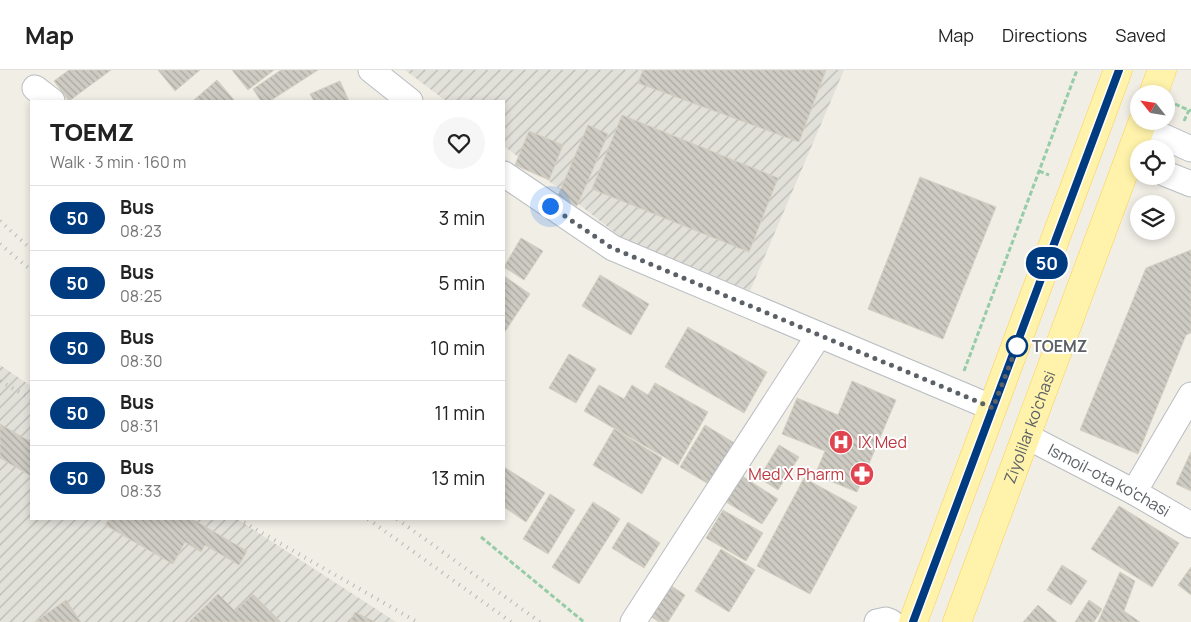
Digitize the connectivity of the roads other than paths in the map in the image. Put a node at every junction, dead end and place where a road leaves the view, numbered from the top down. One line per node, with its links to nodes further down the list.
1 (371, 70): 5 (street)
2 (1118, 70): 7 (main road)
3 (1162, 70): 4 (main road)
4 (1162, 85)
5 (409, 100)
6 (1130, 125): 7 (main road)
7 (1097, 126): 10 (main road); 17 (main road)
8 (1154, 130): 9 (street)
9 (1191, 149)
10 (1130, 157)
11 (1130, 171): 18 (main road, Ziyolilar ko'chasi)
12 (505, 175): 15 (street)
13 (1175, 178): 14 (street)
14 (1191, 184)
15 (819, 335): 17 (street); 21 (street)
16 (1191, 395): 19 (street)
17 (993, 408): 24 (main road)
18 (1026, 436): 19 (street, Ismoil-ota ko'chasi); 25 (main road, Ziyolilar ko'chasi)
19 (1134, 492): 20 (street, Ismoil-ota ko'chasi)
20 (1191, 525)
21 (632, 622)
22 (877, 622): 23 (street)
23 (891, 622)
24 (913, 622)
25 (957, 622)

